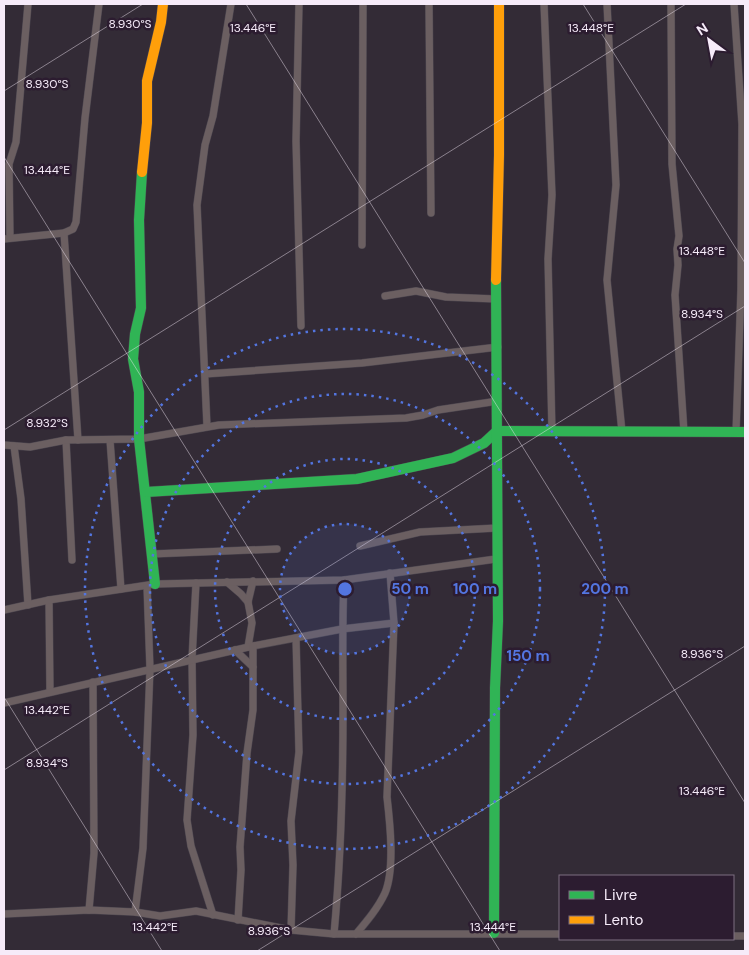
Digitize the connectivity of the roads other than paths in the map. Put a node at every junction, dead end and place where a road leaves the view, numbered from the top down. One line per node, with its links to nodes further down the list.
1 (28, 4): 15 (street)
2 (99, 4): 14 (street)
3 (163, 4): 29 (street)
4 (231, 4): 21 (street)
5 (299, 4): 19 (street)
6 (363, 4): 16 (street)
7 (429, 4): 13 (street)
8 (499, 4): 18 (street)
9 (544, 4): 25 (street)
10 (607, 4): 26 (street)
11 (671, 4): 27 (street)
12 (734, 4): 28 (street)
13 (431, 213)
14 (64, 234): 15 (street); 31 (street)
15 (7, 238)
16 (362, 246)
17 (385, 296): 18 (street)
18 (496, 299): 20 (street)
19 (301, 326)
20 (498, 346): 21 (street); 22 (street)
21 (205, 374): 23 (street)
22 (498, 401): 23 (street); 24 (street)
23 (207, 426): 29 (street)
24 (497, 431): 25 (street); 35 (street); 36 (street)
25 (552, 432): 26 (street)
26 (622, 432): 27 (street)
27 (684, 432): 28 (street)
28 (740, 432)
29 (139, 439): 32 (street); 35 (street)
30 (66, 440): 31 (street); 34 (street); 41 (street)
31 (78, 440): 32 (street)
32 (110, 440): 48 (street)
33 (4, 444): 34 (street)
34 (14, 446): 51 (street)
35 (146, 492): 39 (street)
36 (496, 528): 37 (street); 40 (street)
37 (360, 546)
38 (277, 549): 39 (street)
39 (152, 554): 47 (street)
40 (496, 559): 42 (street); 71 (street)
41 (72, 560)
42 (390, 573): 43 (street); 53 (street)
43 (344, 580): 44 (street); 54 (street)
44 (252, 581): 45 (street); 50 (street)
45 (227, 582): 46 (street); 50 (street)
46 (196, 583): 47 (street); 58 (street)
47 (151, 585): 48 (street); 60 (street)
48 (121, 589): 49 (street)
49 (49, 600): 51 (street); 62 (street)
50 (248, 602): 56 (street)
51 (28, 605): 52 (street)
52 (4, 610)
53 (394, 623): 54 (street); 73 (street)
54 (342, 629): 55 (street); 72 (street)
55 (296, 638): 56 (street); 70 (street)
56 (250, 646): 57 (street); 59 (street)
57 (235, 650): 58 (street); 59 (street)
58 (192, 659): 60 (street); 68 (street)
59 (253, 667): 69 (street)
60 (150, 669): 61 (street); 66 (street)
61 (93, 682): 62 (street); 65 (street)
62 (50, 692): 64 (street)
63 (4, 698): 64 (street)
64 (4, 703)
65 (89, 910): 66 (street); 67 (street)
66 (135, 912): 68 (street)
67 (4, 914)
68 (213, 915): 69 (street)
69 (238, 920): 70 (street)
70 (291, 930): 72 (street)
71 (494, 933): 73 (street); 74 (street)
72 (334, 934): 73 (street)
73 (356, 934)
74 (559, 934)

